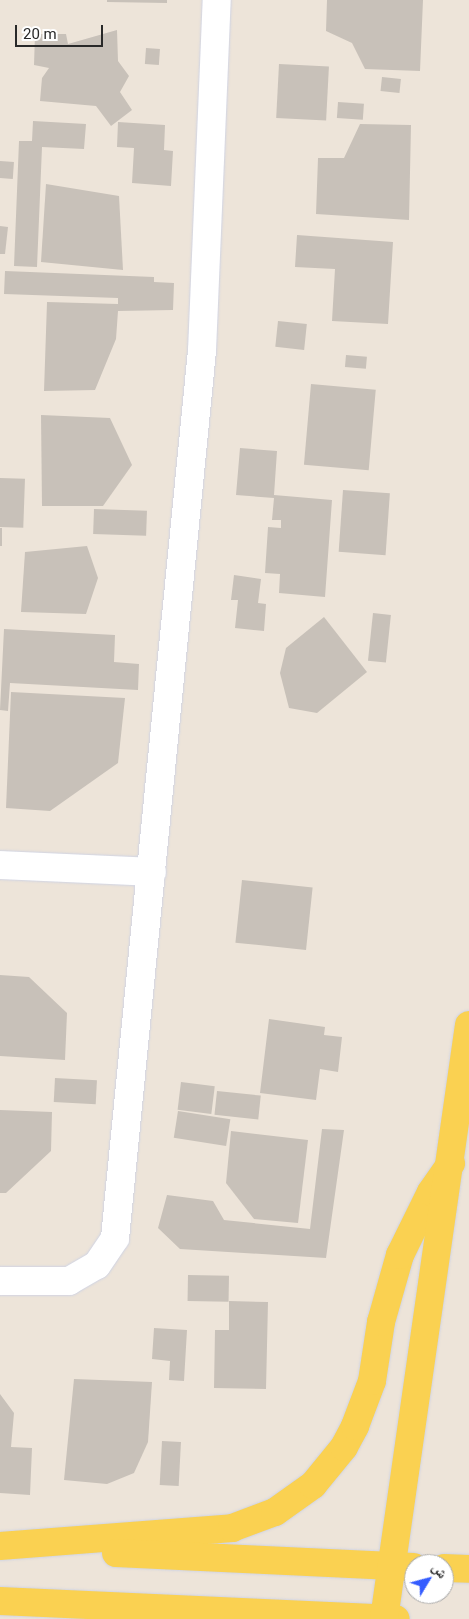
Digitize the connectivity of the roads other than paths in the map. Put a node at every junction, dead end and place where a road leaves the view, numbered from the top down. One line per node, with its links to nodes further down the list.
1 (216, 0): 3 (street)
2 (0, 865): 3 (street)
3 (152, 872): 6 (street)
4 (469, 1025): 5 (main road)
5 (451, 1163): 7 (main road); 8 (main road)
6 (0, 1281)
7 (0, 1547): 8 (main road)
8 (403, 1566): 14 (main road)
9 (454, 1568): 10 (main road)
10 (469, 1569)
11 (0, 1600): 14 (main road)
12 (0, 1618): 13 (main road)
13 (7, 1619)
14 (388, 1619)

